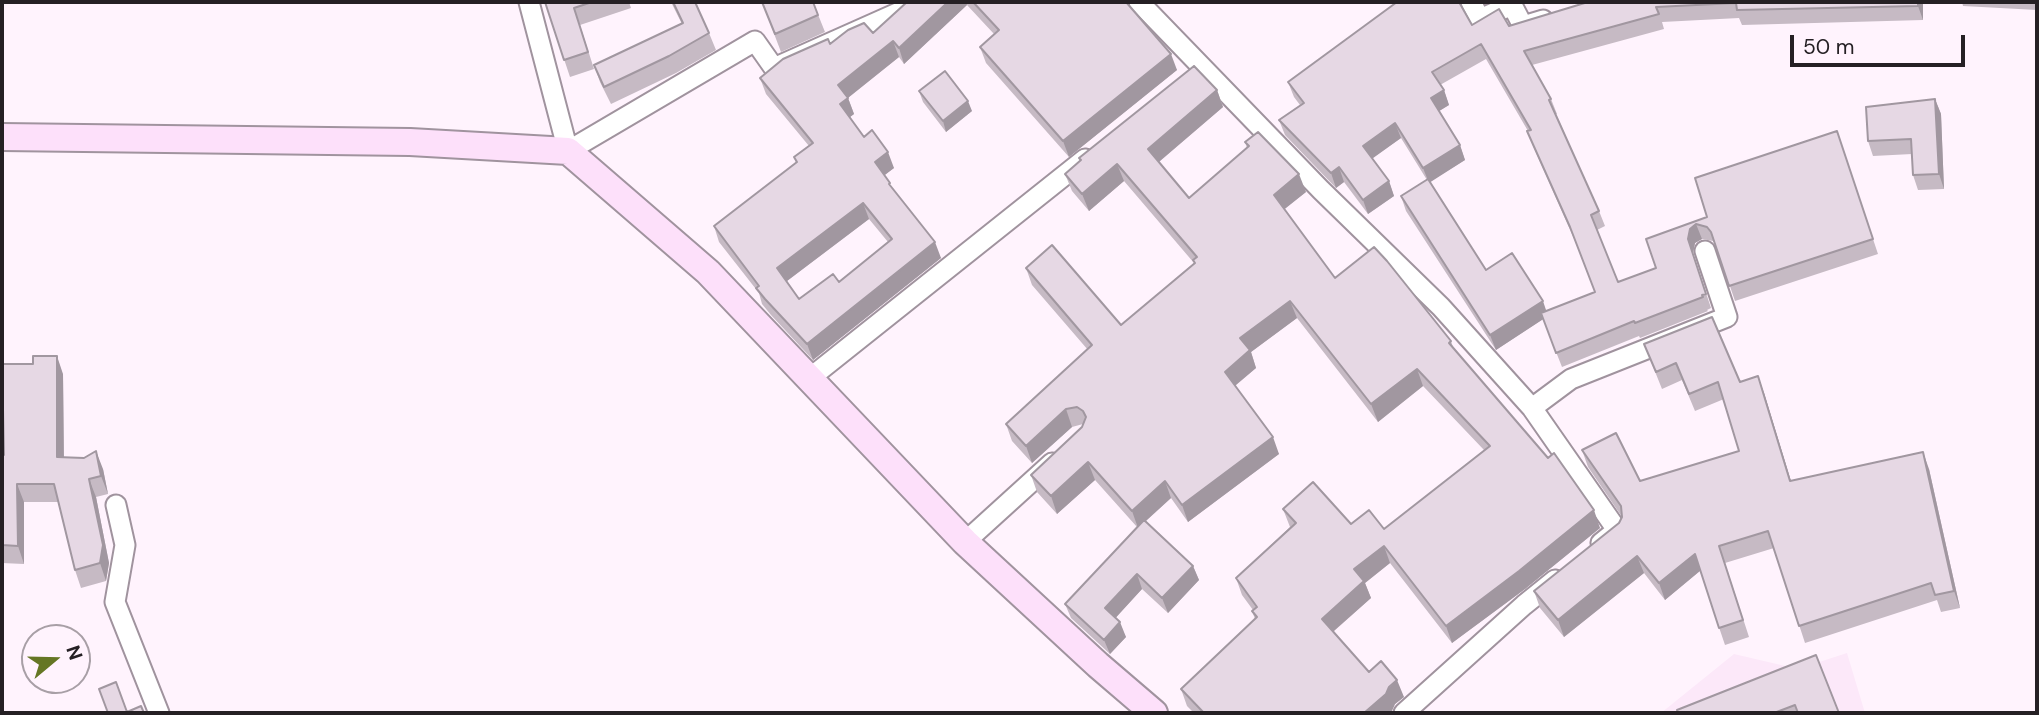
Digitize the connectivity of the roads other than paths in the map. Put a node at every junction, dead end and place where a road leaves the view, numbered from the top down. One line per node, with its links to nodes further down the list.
1 (529, 2): 8 (street)
2 (914, 2): 8 (street)
3 (1139, 2): 11 (street)
4 (1471, 2): 5 (street)
5 (1558, 16)
6 (2, 137): 8 (street)
7 (1103, 145): 10 (street)
8 (568, 151): 10 (street)
9 (1704, 251): 11 (street)
10 (810, 378): 14 (street)
11 (1532, 408): 15 (street)
12 (1061, 454): 14 (street)
13 (116, 505): 18 (street)
14 (965, 542): 17 (street)
15 (1586, 555)
16 (1565, 572): 19 (street)
17 (1150, 712)
18 (159, 713)
19 (1404, 713)

